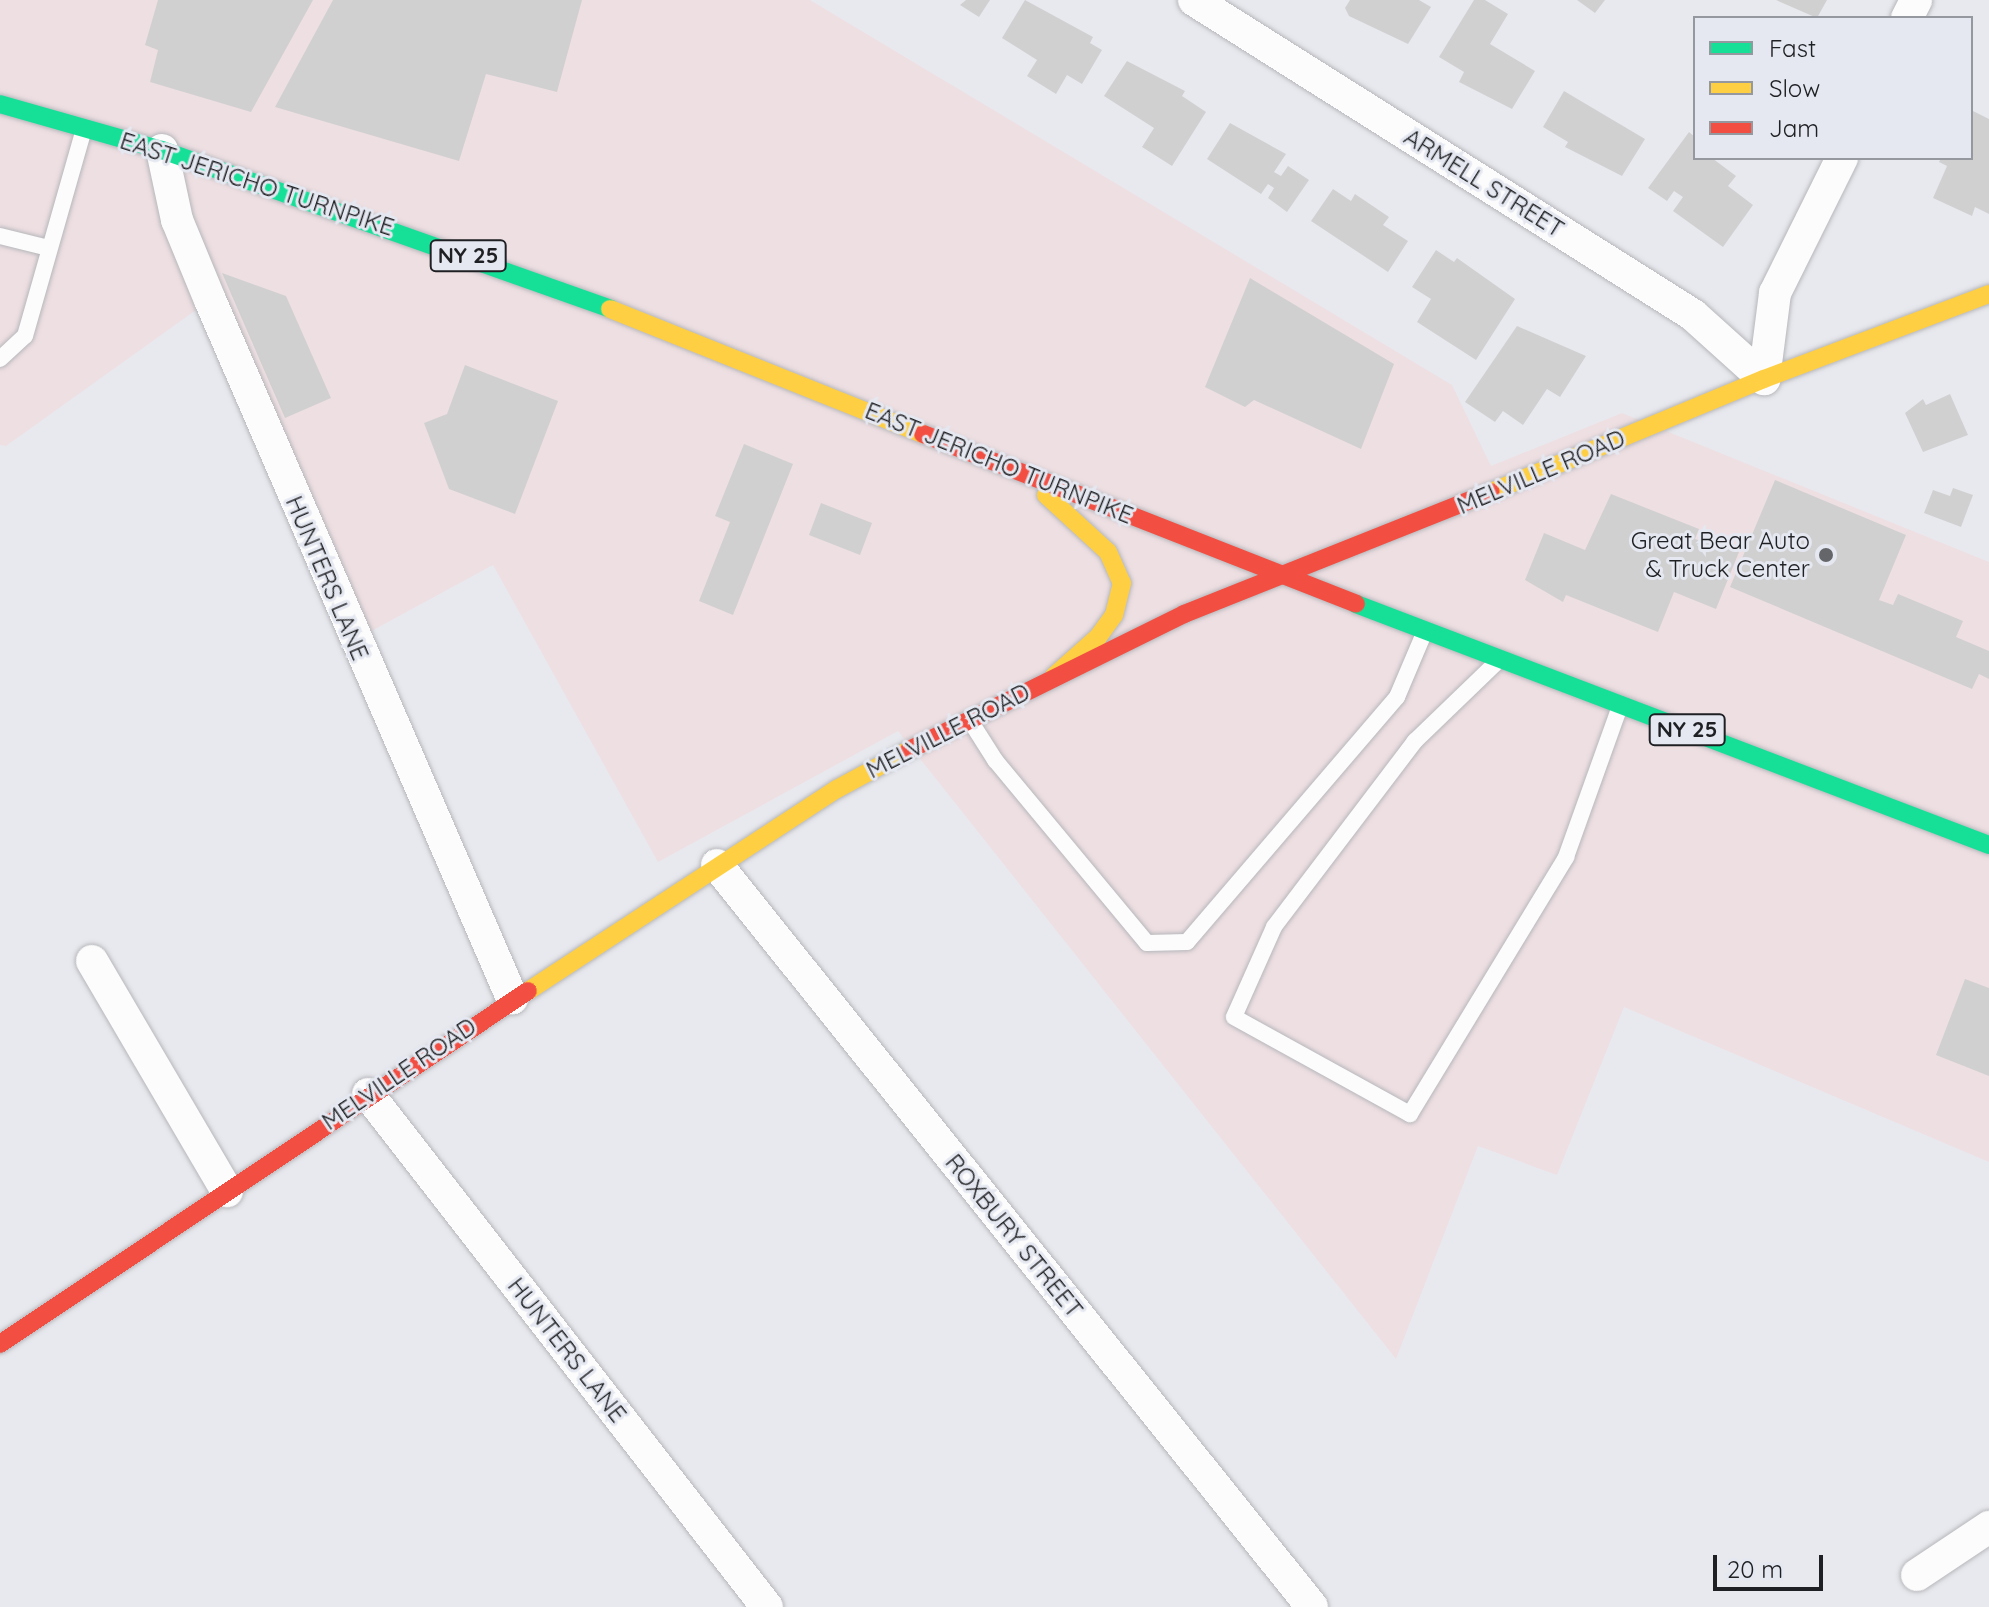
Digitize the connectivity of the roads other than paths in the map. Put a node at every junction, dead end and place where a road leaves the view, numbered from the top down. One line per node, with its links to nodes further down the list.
1 (1194, 0): 10 (street, ARMELL STREET)
2 (0, 104): 3 (main road, EAST JERICHO TURNPIKE / NY 25)
3 (84, 127): 4 (main road, EAST JERICHO TURNPIKE / NY 25); 7 (lane)
4 (162, 150): 11 (main road, EAST JERICHO TURNPIKE / NY 25); 21 (street, HUNTERS LANE)
5 (1841, 160): 10 (street)
6 (0, 236): 7 (lane)
7 (48, 248): 9 (lane)
8 (1986, 298): 10 (main road, MELVILLE ROAD)
9 (0, 359)
10 (1764, 379): 12 (main road, MELVILLE ROAD)
11 (1013, 468): 12 (main road, EAST JERICHO TURNPIKE / NY 25); 15 (main road)
12 (1284, 575): 13 (main road, EAST JERICHO TURNPIKE / NY 25); 15 (main road, MELVILLE ROAD)
13 (1425, 631): 14 (main road, EAST JERICHO TURNPIKE / NY 25); 17 (lane)
14 (1500, 659): 16 (main road, EAST JERICHO TURNPIKE / NY 25); 16 (lane)
15 (1054, 676): 17 (main road, MELVILLE ROAD)
16 (1620, 706): 18 (main road, EAST JERICHO TURNPIKE / NY 25)
17 (969, 718): 19 (main road, MELVILLE ROAD)
18 (1989, 845)
19 (717, 865): 21 (main road, MELVILLE ROAD); 28 (street, ROXBURY STREET)
20 (92, 961): 23 (street)
21 (512, 998): 22 (main road, MELVILLE ROAD)
22 (368, 1094): 23 (main road, MELVILLE ROAD); 27 (street, HUNTERS LANE)
23 (227, 1191): 24 (main road, MELVILLE ROAD)
24 (0, 1344)
25 (1989, 1527): 26 (street)
26 (1917, 1575)
27 (767, 1607)
28 (1312, 1607)

